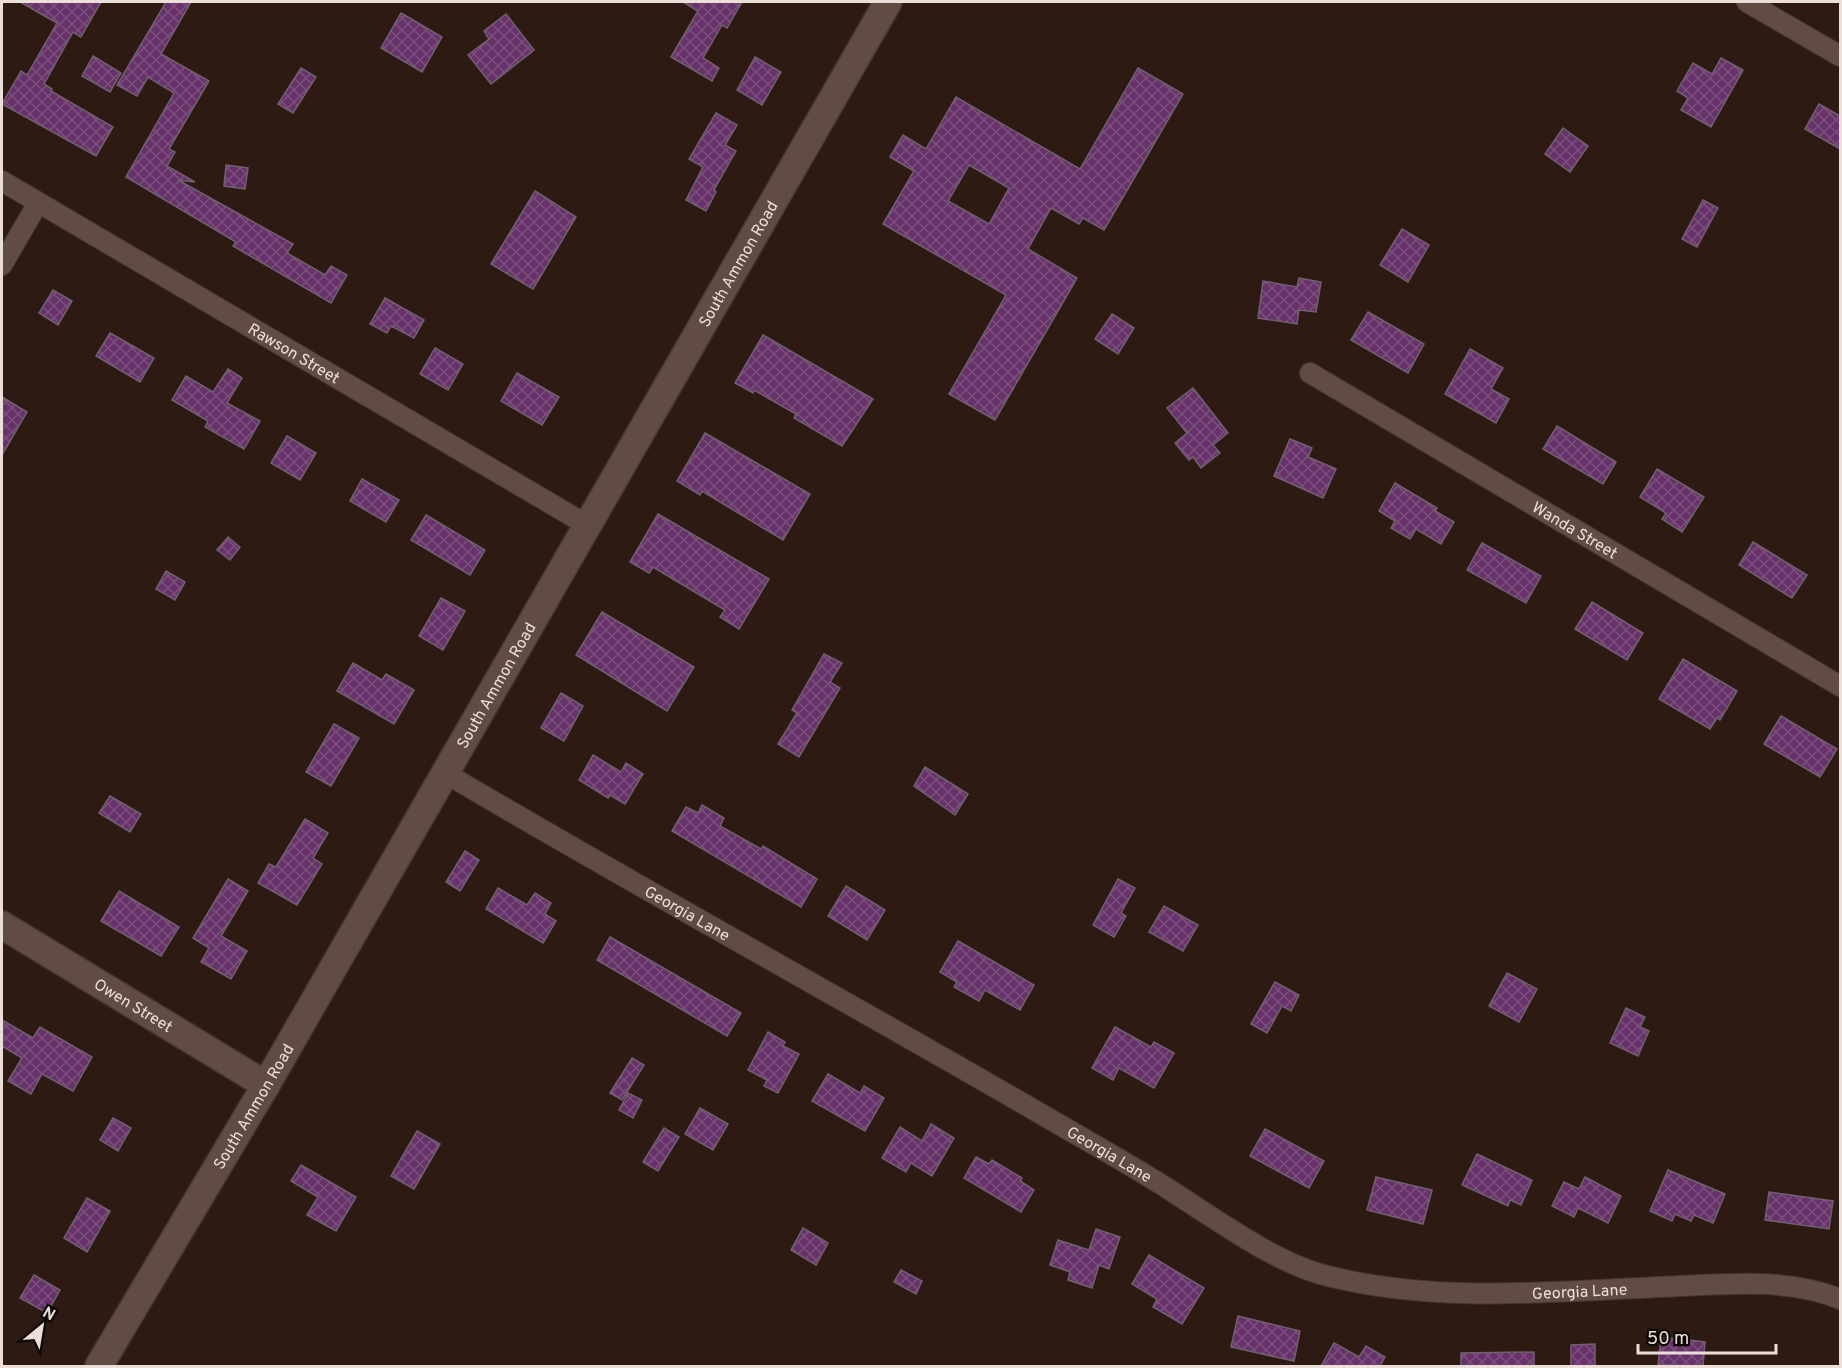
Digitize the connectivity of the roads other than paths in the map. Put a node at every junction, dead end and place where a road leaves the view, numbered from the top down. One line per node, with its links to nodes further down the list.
1 (888, 2): 8 (main road, South Ammon Road)
2 (1747, 2): 3 (street)
3 (1840, 56)
4 (2, 180): 5 (street, Rawson Street)
5 (38, 202): 6 (street); 8 (street, Rawson Street)
6 (2, 265)
7 (1310, 373): 9 (street, Wanda Street)
8 (587, 525): 10 (main road, South Ammon Road)
9 (1840, 686)
10 (445, 773): 12 (main road, South Ammon Road); 13 (street, Georgia Lane)
11 (2, 925): 12 (main road, Owen Street)
12 (266, 1085): 14 (main road, South Ammon Road)
13 (1840, 1299)
14 (99, 1366)

